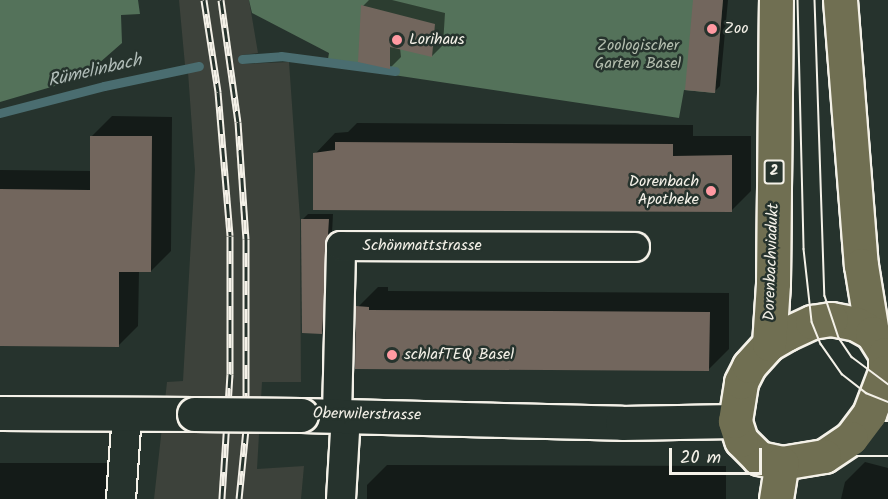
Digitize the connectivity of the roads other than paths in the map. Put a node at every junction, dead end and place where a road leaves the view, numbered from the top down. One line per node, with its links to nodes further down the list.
1 (776, 0): 4 (main road, Dorenbachviadukt / 2)
2 (840, 0): 5 (main road)
3 (635, 247): 8 (street, Schönmattstrasse)
4 (769, 344): 5 (main road); 9 (main road)
5 (882, 347): 10 (main road)
6 (0, 413): 7 (main road, Oberwilerstrasse)
7 (127, 413): 8 (main road, Oberwilerstrasse, bridge); 13 (street)
8 (341, 415): 9 (main road, Oberwilerstrasse); 14 (street)
9 (735, 421): 12 (main road)
10 (851, 438): 11 (main road); 12 (main road)
11 (888, 438)
12 (782, 463): 15 (main road)
13 (121, 499)
14 (341, 499)
15 (776, 499)

